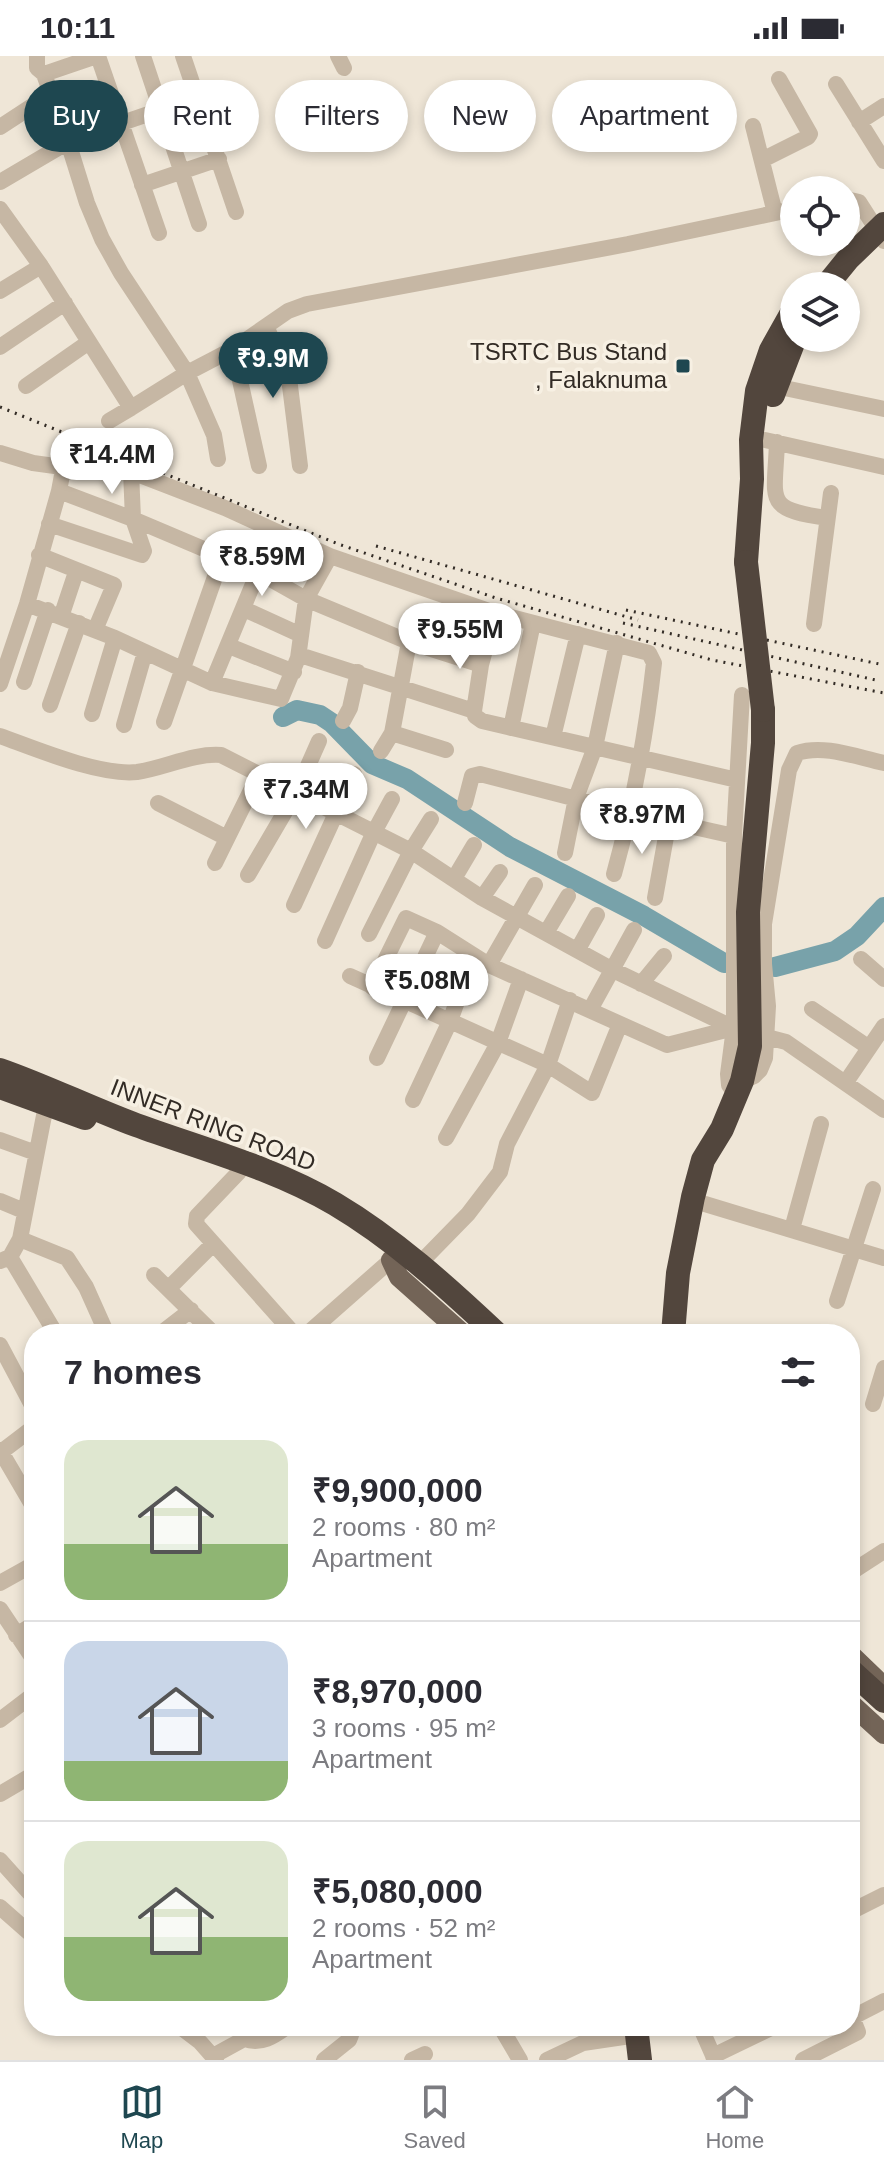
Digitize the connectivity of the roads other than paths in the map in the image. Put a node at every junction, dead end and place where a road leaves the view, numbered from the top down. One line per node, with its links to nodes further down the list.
1 (37, 56): 5 (street)
2 (98, 56): 5 (street); 8 (street)
3 (143, 56): 9 (street)
4 (183, 56): 10 (street)
5 (44, 74): 7 (street)
6 (779, 79): 23 (street)
7 (45, 80)
8 (107, 80)
9 (151, 80)
10 (192, 80)
11 (836, 84): 14 (street)
12 (884, 106): 14 (street)
13 (24, 111): 16 (street)
14 (859, 122): 24 (street)
15 (753, 126): 23 (street)
16 (0, 127)
17 (128, 142): 27 (street)
18 (51, 152): 26 (street)
19 (71, 152): 50 (street)
20 (175, 152): 25 (street)
21 (217, 152): 22 (street)
22 (219, 159): 25 (street); 30 (street)
23 (762, 160): 32 (street)
24 (884, 161)
25 (182, 172): 27 (street); 34 (street)
26 (0, 182)
27 (142, 185): 36 (street)
28 (860, 203): 33 (street)
29 (0, 209): 35 (street)
30 (236, 212)
31 (780, 212): 32 (street)
32 (775, 213): 44 (street)
33 (880, 223): 37 (highway); 41 (highway)
34 (199, 224)
35 (6, 232): 39 (street)
36 (159, 233)
37 (860, 233)
38 (833, 256): 40 (highway)
39 (41, 266): 42 (street); 43 (street)
40 (820, 272)
41 (838, 272)
42 (0, 291)
43 (65, 303): 46 (street); 47 (street)
44 (266, 326): 48 (street); 60 (street)
45 (780, 334): 64 (highway)
46 (89, 342): 51 (street); 53 (street)
47 (0, 347)
48 (233, 349): 50 (street); 59 (street)
49 (789, 352): 52 (highway)
50 (187, 373): 53 (street); 58 (street)
51 (26, 386)
52 (775, 386): 54 (street); 56 (highway)
53 (131, 408): 55 (street)
54 (884, 409)
55 (109, 421)
56 (771, 441): 62 (street); 64 (highway); 67 (street)
57 (0, 453): 61 (street)
58 (218, 459)
59 (259, 466)
60 (300, 466)
61 (62, 467): 63 (street); 65 (street)
62 (884, 467)
63 (131, 471): 68 (street); 71 (street)
64 (752, 479): 177 (highway, bridge)
65 (59, 491): 68 (street); 69 (street)
66 (831, 493): 67 (street)
67 (827, 518): 82 (street)
68 (133, 519): 69 (street); 72 (street)
69 (49, 524): 70 (street)
70 (39, 555): 73 (street); 76 (street)
71 (330, 556): 75 (street); 78 (street)
72 (222, 557): 74 (street); 93 (street)
73 (76, 572): 79 (street); 83 (street)
74 (258, 572): 75 (street); 77 (street)
75 (306, 599): 85 (street); 87 (street)
76 (27, 604): 79 (street); 97 (street)
77 (244, 609): 85 (street); 89 (street)
78 (495, 613): 81 (street); 92 (street)
79 (55, 614): 80 (street); 95 (street)
80 (79, 623): 83 (street); 100 (street)
81 (533, 623): 84 (street); 106 (street)
82 (814, 624)
83 (95, 630): 86 (street)
84 (578, 634): 88 (street); 109 (street)
85 (301, 635): 91 (street)
86 (115, 638): 90 (street); 102 (street)
87 (409, 642): 92 (street); 98 (street)
88 (617, 643): 111 (street); 114 (street)
89 (229, 646): 91 (street); 96 (street)
90 (145, 652): 93 (street); 105 (street)
91 (296, 665): 94 (street); 96 (street)
92 (481, 665): 101 (street)
93 (181, 670): 96 (street); 104 (street)
94 (358, 672): 98 (street); 103 (street)
95 (24, 682)
96 (212, 683)
97 (0, 684)
98 (402, 686): 101 (street); 107 (street)
99 (742, 695): 118 (street)
100 (50, 705)
101 (474, 711): 106 (street)
102 (92, 714)
103 (343, 721)
104 (164, 722)
105 (124, 725)
106 (511, 728): 109 (street)
107 (392, 733): 112 (street); 113 (street)
108 (0, 736): 117 (street)
109 (553, 737): 111 (street)
110 (319, 741): 119 (street)
111 (595, 747): 114 (street); 120 (street)
112 (446, 750)
113 (381, 751)
114 (641, 758): 118 (street); 125 (street)
115 (884, 763): 169 (street)
116 (354, 774): 124 (street)
117 (258, 776): 119 (street); 130 (street)
118 (737, 780): 129 (street)
119 (296, 793): 124 (street); 137 (street)
120 (576, 798): 123 (street); 125 (street); 133 (street)
121 (392, 799): 128 (street)
122 (158, 803): 130 (street)
123 (465, 803)
124 (336, 812): 128 (street); 143 (street)
125 (631, 813): 127 (street); 136 (street)
126 (431, 819): 132 (street)
127 (669, 820): 129 (street); 142 (street)
128 (373, 834): 132 (street); 150 (street)
129 (734, 836): 168 (street)
130 (227, 838): 134 (street)
131 (474, 845): 138 (street)
132 (411, 851): 138 (street); 149 (street)
133 (565, 853)
134 (215, 863)
135 (500, 872): 141 (street)
136 (614, 874)
137 (248, 875)
138 (457, 881): 141 (street)
139 (535, 885): 145 (street)
140 (568, 896): 148 (street)
141 (482, 898): 145 (street)
142 (655, 898)
143 (294, 905)
144 (597, 915): 151 (street)
145 (516, 918): 148 (street); 155 (street)
146 (634, 930): 156 (street)
147 (437, 932): 153 (street); 161 (street); 162 (street)
148 (546, 933): 151 (street)
149 (369, 934)
150 (325, 941)
151 (578, 949): 156 (street)
152 (664, 956): 160 (street)
153 (473, 957): 155 (street); 166 (street)
154 (861, 959): 159 (street)
155 (489, 965): 158 (street)
156 (613, 970): 160 (street); 165 (street)
157 (350, 976): 161 (street)
158 (521, 979): 163 (street); 171 (street)
159 (884, 979)
160 (641, 984): 168 (street)
161 (372, 987): 162 (street)
162 (403, 999): 166 (street); 172 (street)
163 (570, 1000): 165 (street); 173 (street)
164 (812, 1009): 170 (street)
165 (590, 1010): 167 (street)
166 (450, 1021): 171 (street); 179 (street)
167 (620, 1024): 168 (street); 173 (street)
168 (734, 1028): 177 (street)
169 (767, 1037): 175 (street); 177 (street)
170 (877, 1040): 175 (street)
171 (498, 1043): 173 (street); 183 (street)
172 (377, 1058)
173 (548, 1065): 198 (street)
174 (0, 1070): 178 (highway, INNER RING ROAD)
175 (846, 1082): 180 (street)
176 (0, 1087): 178 (highway, INNER RING ROAD)
177 (739, 1088): 182 (highway)
178 (48, 1096): 185 (street); 186 (highway, INNER RING ROAD); 194 (highway, INNER RING ROAD)
179 (413, 1100)
180 (884, 1110)
181 (821, 1124): 191 (street)
182 (722, 1129): 189 (highway); 213 (highway)
183 (446, 1138)
184 (0, 1140): 185 (street)
185 (36, 1153): 190 (street)
186 (239, 1172): 193 (street); 194 (highway, INNER RING ROAD)
187 (873, 1189): 195 (street)
188 (0, 1201): 190 (street)
189 (705, 1204): 191 (street); 214 (highway)
190 (24, 1211): 192 (street)
191 (792, 1229): 195 (street)
192 (20, 1239): 197 (street); 204 (street)
193 (213, 1244): 200 (street); 207 (street)
194 (388, 1248): 198 (highway); 208 (street); 209 (main road, INNER RING ROAD)
195 (853, 1249): 196 (street); 201 (street)
196 (884, 1258)
197 (5, 1259): 203 (street)
198 (423, 1271): 210 (highway); 211 (highway); 212 (main road)
199 (154, 1275): 200 (street)
200 (169, 1288): 202 (street)
201 (837, 1301)
202 (191, 1310): 205 (street); 206 (street)
203 (49, 1324)
204 (103, 1324)
205 (173, 1324)
206 (204, 1324)
207 (285, 1324)
208 (316, 1324)
209 (454, 1324)
210 (458, 1324)
211 (485, 1324)
212 (497, 1324)
213 (674, 1324)
214 (688, 1324)
215 (0, 1345): 217 (street)
216 (884, 1368): 218 (street)
217 (24, 1390)
218 (873, 1404)
219 (24, 1434): 220 (street)
220 (1, 1451): 221 (street)
221 (24, 1491)
222 (884, 1551): 223 (street)
223 (860, 1567)
224 (24, 1570): 225 (street)
225 (0, 1583)
226 (0, 1609): 228 (street)
227 (24, 1630): 228 (street)
228 (16, 1635): 229 (street)
229 (24, 1646)
230 (860, 1663): 232 (main road)
231 (860, 1679): 234 (highway)
232 (884, 1686)
233 (860, 1695): 237 (highway)
234 (884, 1701)
235 (24, 1702): 238 (street)
236 (860, 1712): 239 (main road)
237 (884, 1717)
238 (0, 1720)
239 (884, 1734)
240 (24, 1780): 241 (street)
241 (0, 1794)
242 (0, 1860): 243 (street)
243 (24, 1887)
244 (884, 1895): 246 (street)
245 (0, 1907): 247 (street)
246 (860, 1907)
247 (24, 1928)
248 (871, 1988): 249 (street)
249 (881, 2002): 250 (street)
250 (860, 2011)
251 (192, 2036): 260 (street)
252 (274, 2036): 260 (street)
253 (351, 2036): 262 (street)
254 (506, 2036): 263 (street)
255 (612, 2036): 264 (street)
256 (637, 2036): 265 (highway)
257 (704, 2036): 261 (street)
258 (756, 2036): 261 (street)
259 (850, 2036): 266 (street)
260 (215, 2058)
261 (714, 2058)
262 (324, 2060)
263 (520, 2060)
264 (547, 2060)
265 (640, 2060)
266 (803, 2060)

